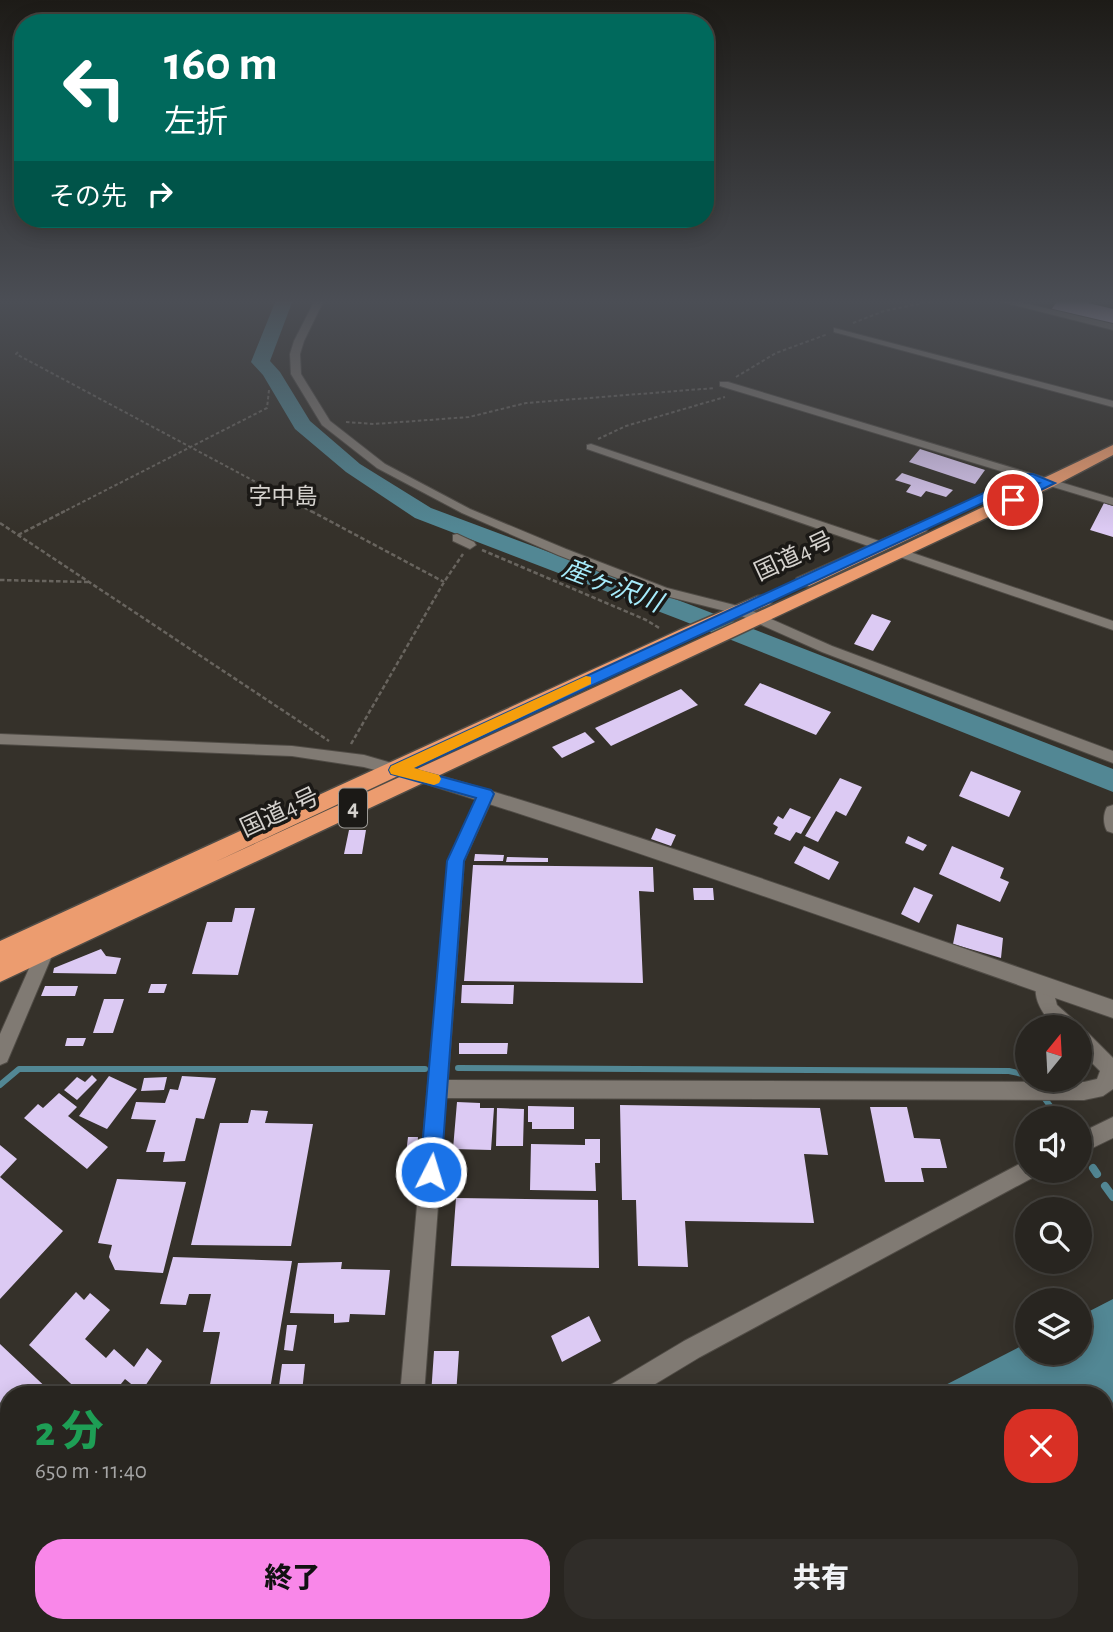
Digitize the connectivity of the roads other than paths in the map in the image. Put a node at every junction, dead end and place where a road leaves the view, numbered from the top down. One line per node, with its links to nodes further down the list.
1 (298, 376): 15 (street)
2 (1009, 376): 4 (street)
3 (724, 384): 8 (street)
4 (1113, 404)
5 (1113, 433): 8 (highway, 国道4号 / 4)
6 (594, 443): 13 (street)
7 (1113, 449): 9 (highway, 国道4号 / 4)
8 (1029, 477): 9 (street); 13 (highway, 国道4号 / 4)
9 (1049, 483): 10 (street); 14 (highway, 国道4号 / 4)
10 (1113, 502)
11 (457, 538): 12 (street)
12 (470, 545)
13 (880, 546): 15 (highway, 国道4号 / 4)
14 (901, 553): 15 (highway, 国道4号 / 4); 16 (street)
15 (747, 616): 18 (street); 19 (highway, 国道4号 / 4); 20 (highway, 国道4号 / 4)
16 (1113, 626)
17 (0, 739): 19 (street)
18 (1113, 757)
19 (397, 770): 20 (street); 25 (highway, 国道4号 / 4)
20 (421, 776): 21 (street); 24 (highway, 国道4号 / 4)
21 (486, 794): 27 (street); 32 (street)
22 (1113, 813): 23 (street)
23 (1113, 826)
24 (45, 951): 26 (highway, 国道4号 / 4); 31 (street)
25 (0, 952)
26 (0, 972)
27 (1044, 985): 28 (street); 29 (street)
28 (1113, 1009)
29 (1056, 1015)
30 (1092, 1050): 33 (street)
31 (0, 1056)
32 (438, 1089): 34 (street); 38 (street)
33 (1092, 1089)
34 (1015, 1091)
35 (1113, 1127): 36 (street)
36 (1092, 1138)
37 (1015, 1176): 39 (street)
38 (413, 1386)
39 (630, 1386)

